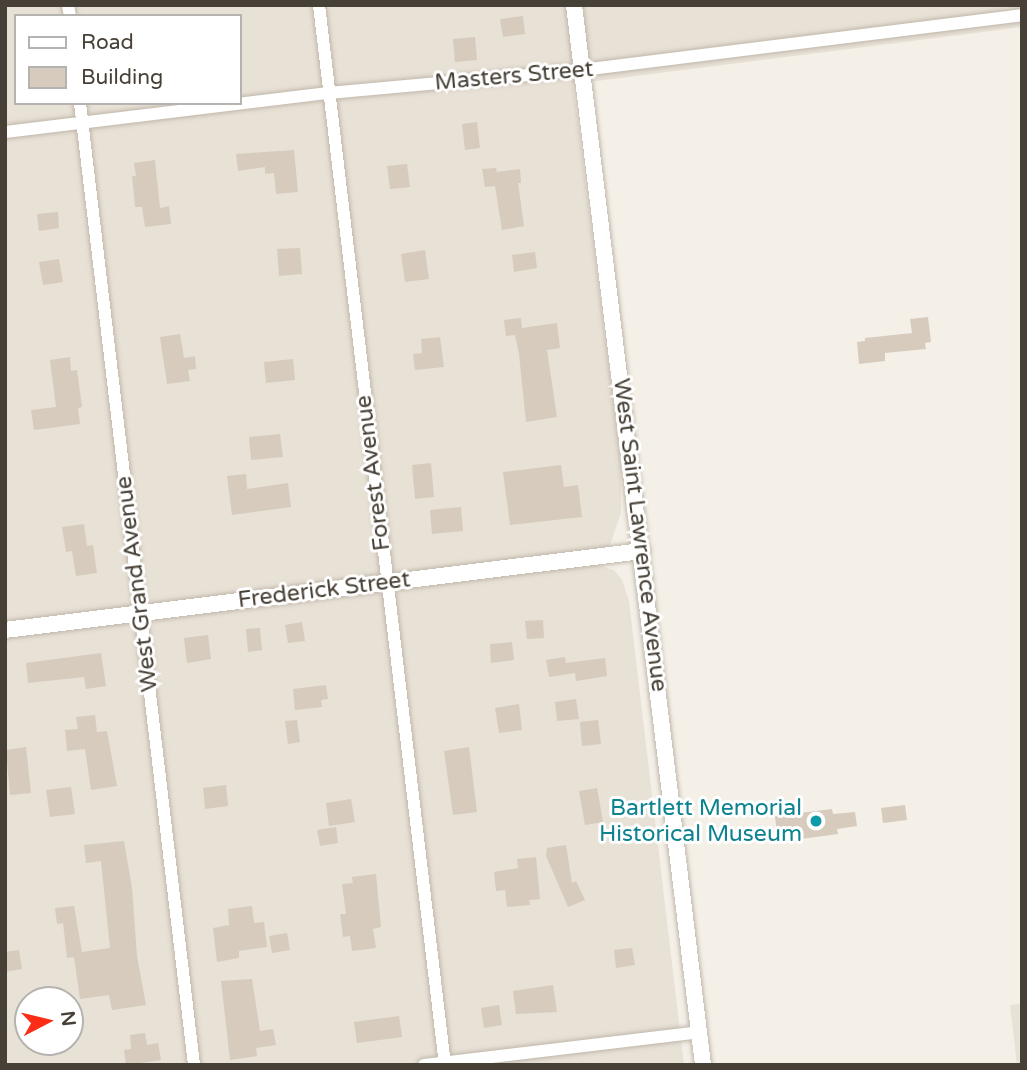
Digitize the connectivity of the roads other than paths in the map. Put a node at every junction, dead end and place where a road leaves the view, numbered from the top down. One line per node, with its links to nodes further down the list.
1 (318, 5): 5 (street, Forest Avenue)
2 (574, 5): 4 (street, West Saint Lawrence Avenue)
3 (1022, 15): 4 (street, Masters Street)
4 (582, 70): 5 (street, Masters Street); 11 (street, West Saint Lawrence Avenue)
5 (329, 93): 6 (street, Masters Street); 12 (street, Forest Avenue)
6 (242, 104)
7 (80, 105): 9 (street, West Grand Avenue)
8 (230, 105): 9 (street, Masters Street)
9 (82, 123): 10 (street, Masters Street); 13 (street, West Grand Avenue)
10 (5, 132)
11 (642, 551): 12 (street, Frederick Street); 15 (street, West Saint Lawrence Avenue)
12 (386, 582): 13 (street, Frederick Street); 16 (street, Forest Avenue)
13 (141, 613): 14 (street, Frederick Street); 17 (street, West Grand Avenue)
14 (5, 630)
15 (699, 1032): 16 (street); 19 (street, West Saint Lawrence Avenue)
16 (445, 1063): 18 (street)
17 (194, 1065)
18 (424, 1065)
19 (703, 1065)

